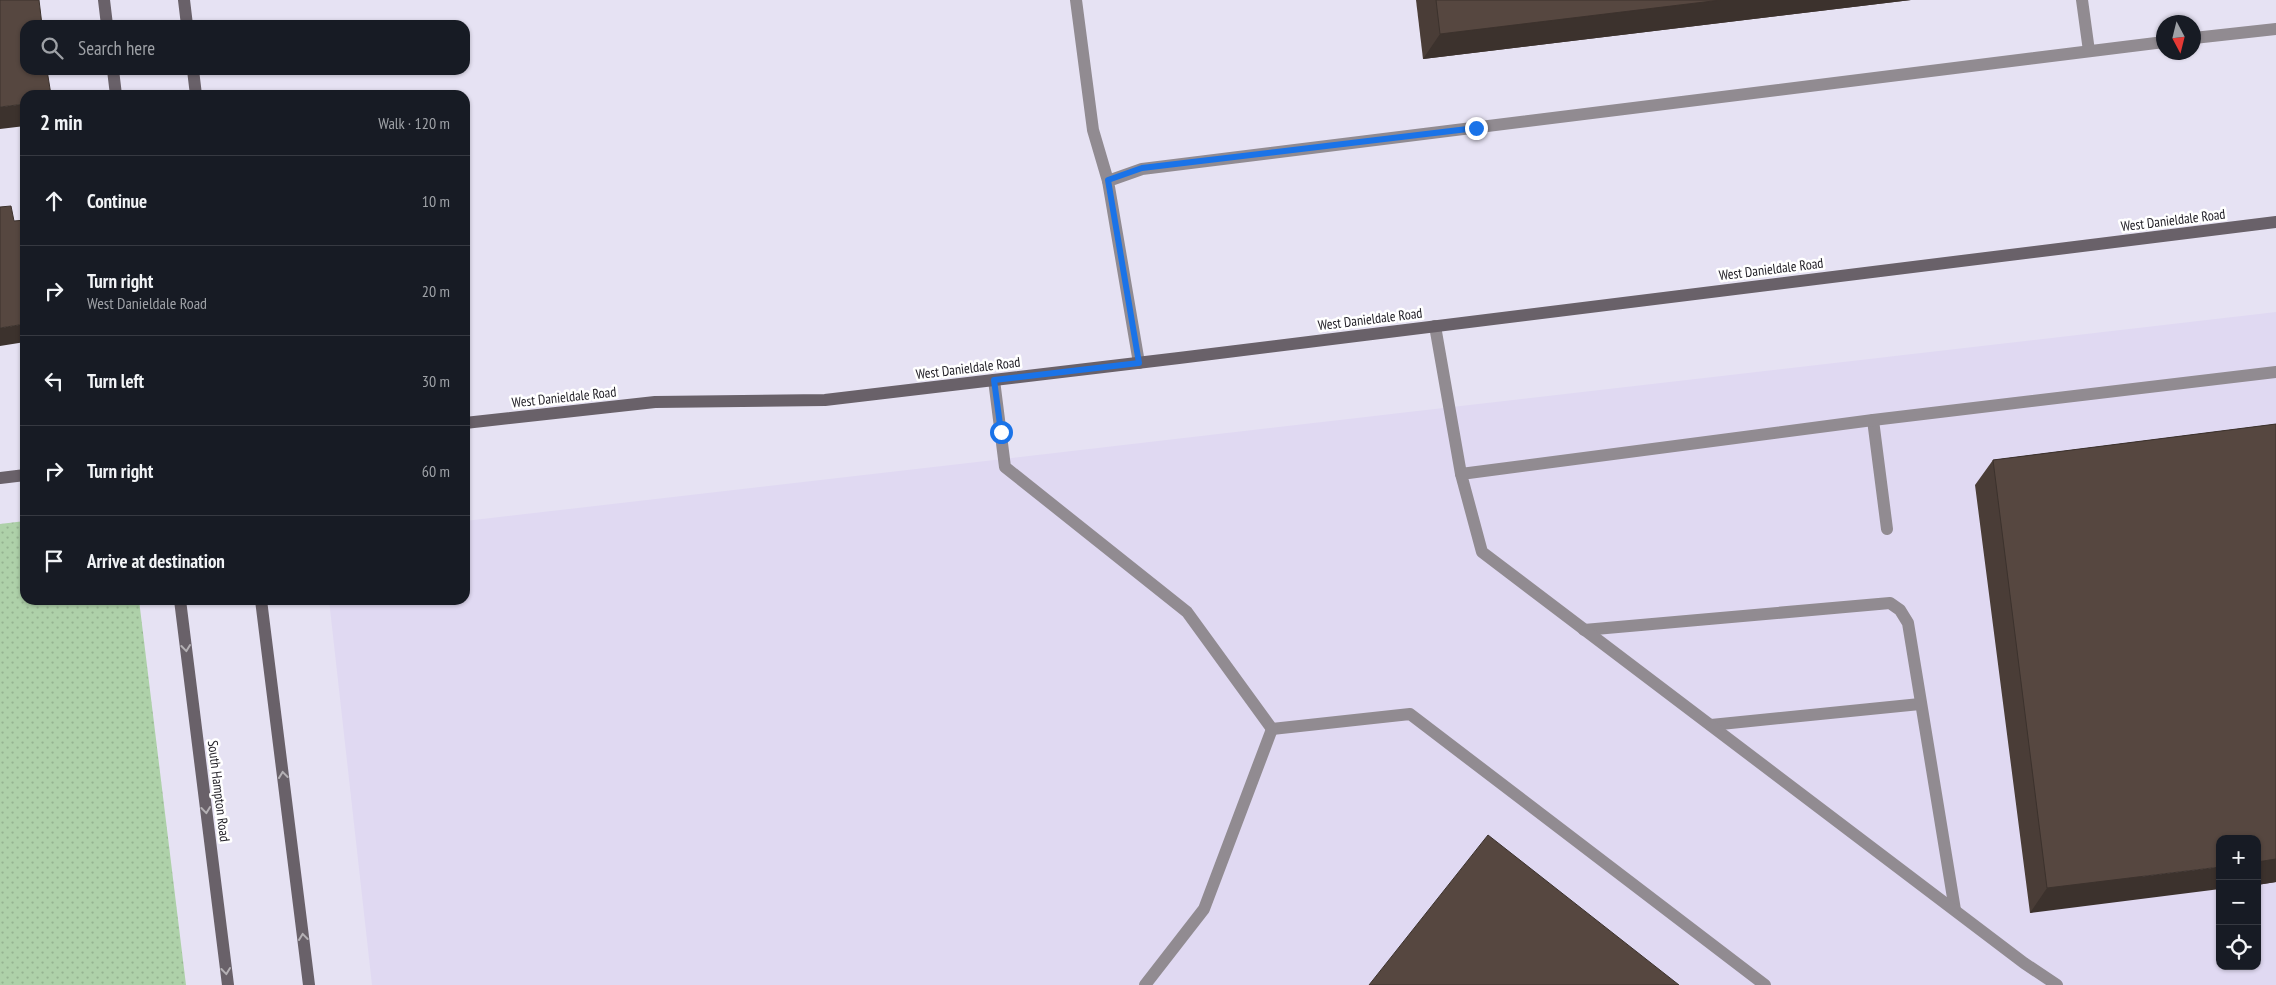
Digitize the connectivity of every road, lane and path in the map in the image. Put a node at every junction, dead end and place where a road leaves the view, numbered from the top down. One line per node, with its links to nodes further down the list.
1 (104, 0): 5 (main road)
2 (184, 0): 6 (main road)
3 (1076, 0): 15 (lane)
4 (2082, 0): 10 (lane)
5 (106, 20)
6 (186, 20)
7 (2276, 30): 8 (lane)
8 (2201, 37)
9 (2156, 43): 10 (lane)
10 (2088, 51): 15 (lane)
11 (114, 75): 13 (main road)
12 (194, 75): 14 (main road)
13 (115, 90)
14 (195, 90)
15 (1108, 180): 18 (lane)
16 (2276, 222): 17 (main road, West Danieldale Road)
17 (1435, 326): 18 (main road, West Danieldale Road); 23 (lane)
18 (1139, 363): 20 (main road, West Danieldale Road)
19 (2276, 372): 21 (lane)
20 (994, 380): 22 (main road, West Danieldale Road); 32 (lane)
21 (1873, 420): 23 (lane); 26 (lane)
22 (470, 422)
23 (1461, 474): 29 (lane)
24 (20, 476): 25 (main road)
25 (0, 478)
26 (1887, 529)
27 (181, 605): 34 (main road, South Hampton Road, one-way to 34)
28 (262, 605): 35 (main road, one-way to 28)
29 (1584, 630): 30 (lane); 31 (lane)
30 (1920, 704): 31 (lane); 33 (lane)
31 (1711, 725): 33 (lane)
32 (1272, 730): 36 (lane); 37 (lane)
33 (1955, 910): 38 (lane)
34 (228, 985)
35 (309, 985)
36 (1145, 985)
37 (1765, 985)
38 (2057, 985)

